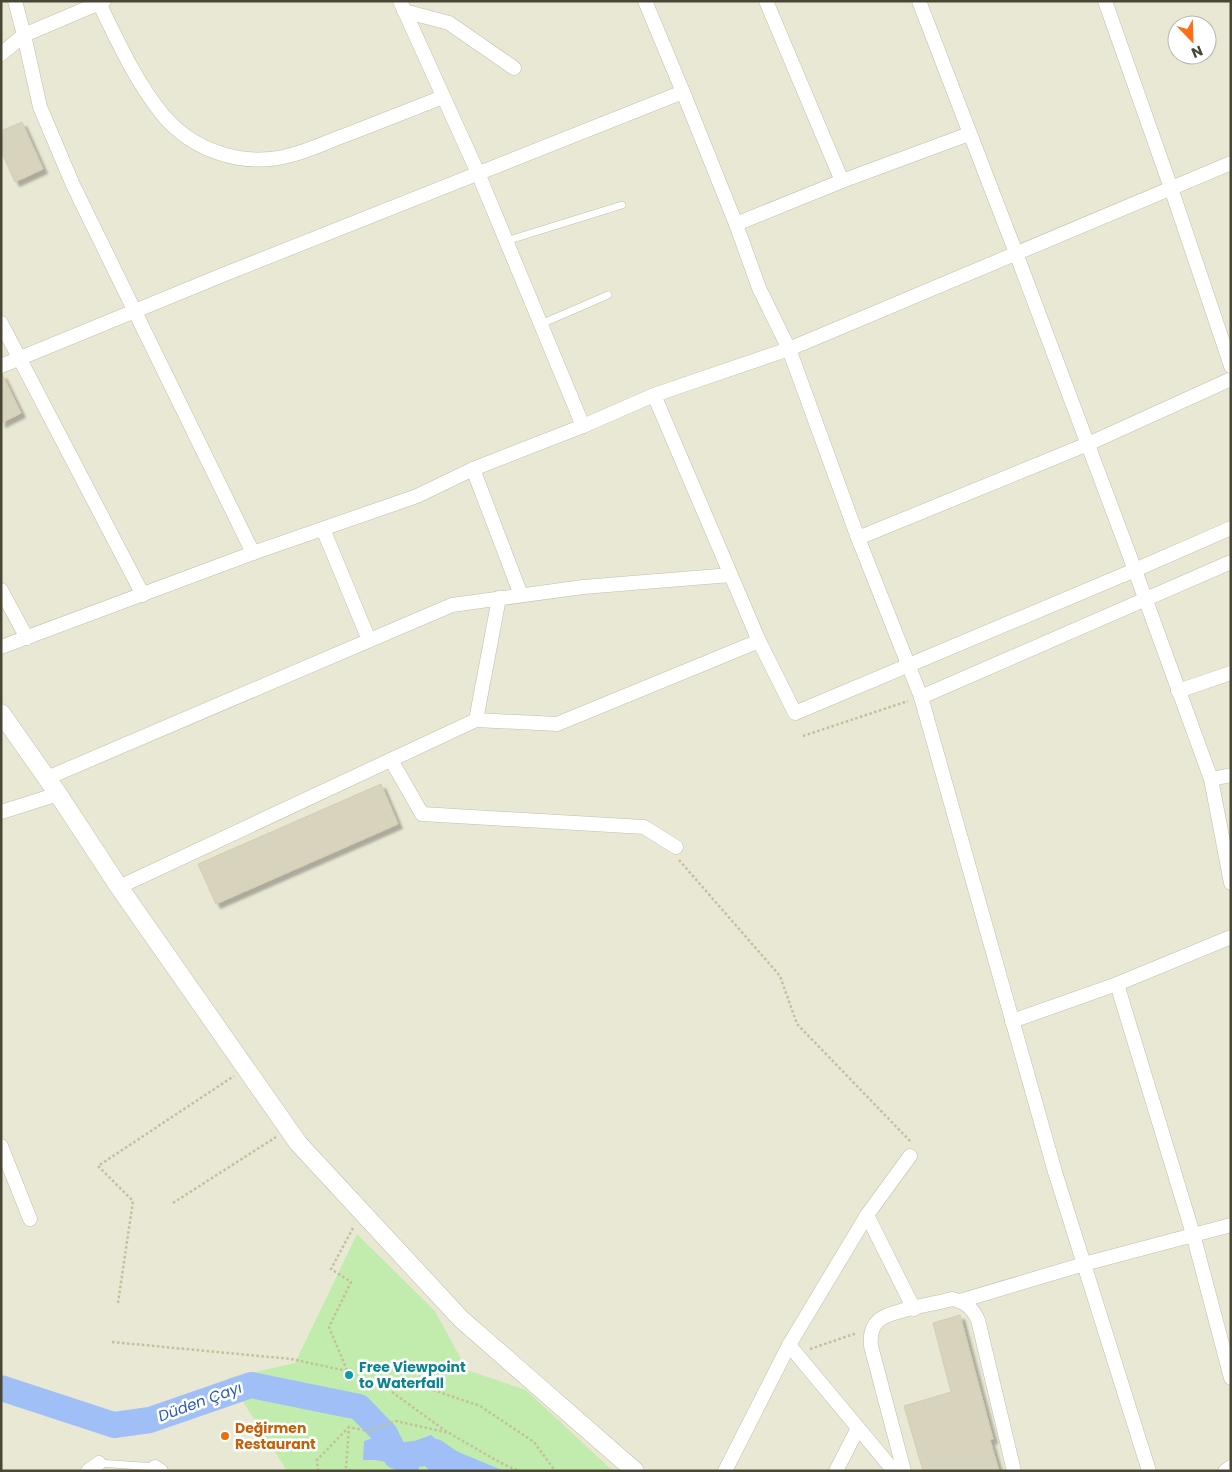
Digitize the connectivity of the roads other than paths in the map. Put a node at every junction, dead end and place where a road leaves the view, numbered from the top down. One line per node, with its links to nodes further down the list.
1 (14, 1): 8 (street)
2 (645, 1): 11 (street)
3 (766, 1): 16 (street)
4 (919, 1): 13 (street)
5 (1105, 1): 17 (street)
6 (102, 2): 8 (street); 12 (street)
7 (402, 6): 10 (street); 12 (street)
8 (24, 35): 9 (street); 23 (street)
9 (1, 54)
10 (514, 68)
11 (683, 92): 15 (street); 19 (street)
12 (443, 97): 15 (street)
13 (969, 134): 16 (street); 21 (street)
14 (1231, 163): 17 (street)
15 (478, 173): 20 (street); 23 (street)
16 (842, 181): 19 (street)
17 (1171, 188): 21 (street); 29 (street)
18 (622, 205): 20 (lane)
19 (736, 224): 26 (street)
20 (506, 241): 25 (street)
21 (1016, 253): 26 (street); 33 (street)
22 (608, 294): 25 (lane)
23 (134, 312): 27 (street); 38 (street)
24 (1, 323): 27 (street)
25 (541, 324): 32 (street)
26 (788, 349): 31 (street); 37 (street)
27 (20, 358): 28 (street); 43 (street)
28 (1, 366)
29 (1231, 366)
30 (1231, 380): 33 (street)
31 (654, 395): 32 (street); 41 (street)
32 (583, 426): 34 (street)
33 (1088, 444): 37 (street); 40 (street)
34 (473, 469): 36 (street); 44 (street)
35 (1231, 528): 40 (street)
36 (323, 529): 38 (street); 48 (street)
37 (858, 538): 51 (street)
38 (254, 552): 43 (street)
39 (1231, 562): 46 (street)
40 (1135, 570): 46 (street); 51 (street)
41 (731, 575): 44 (street); 49 (street)
42 (1, 590): 47 (street)
43 (143, 595): 47 (street)
44 (522, 595): 45 (street)
45 (498, 598): 48 (street); 56 (street)
46 (1146, 600): 53 (street); 54 (street)
47 (27, 638): 50 (street)
48 (369, 640): 59 (street)
49 (759, 641): 51 (street); 56 (street)
50 (1, 647)
51 (909, 664): 54 (street)
52 (1231, 673): 53 (street)
53 (1178, 691): 60 (street)
54 (921, 697): 68 (street)
55 (1, 713): 59 (street)
56 (476, 720): 57 (street)
57 (391, 760): 63 (street); 65 (street)
58 (1231, 775): 60 (street)
59 (47, 778): 61 (street)
60 (1210, 779): 64 (street)
61 (58, 794): 62 (street); 65 (street)
62 (1, 812)
63 (676, 847)
64 (1231, 883)
65 (119, 887): 84 (street)
66 (1231, 937): 67 (street)
67 (1117, 984): 68 (street); 74 (street)
68 (1012, 1021): 75 (street)
69 (1, 1146): 72 (street)
70 (910, 1156): 71 (street)
71 (867, 1215): 77 (street); 78 (street)
72 (30, 1219)
73 (1231, 1225): 74 (street)
74 (1193, 1234): 75 (street); 79 (street)
75 (1084, 1264): 76 (street); 90 (street)
76 (960, 1301): 77 (street); 89 (street)
77 (914, 1309): 88 (street)
78 (793, 1349): 80 (street); 85 (street)
79 (1231, 1378)
80 (858, 1428): 86 (street); 87 (street)
81 (94, 1467): 83 (lane)
82 (1231, 1467): 91 (street)
83 (158, 1469)
84 (635, 1471)
85 (725, 1471)
86 (836, 1471)
87 (894, 1471)
88 (904, 1471)
89 (1014, 1471)
90 (1149, 1471)
91 (1225, 1471)

